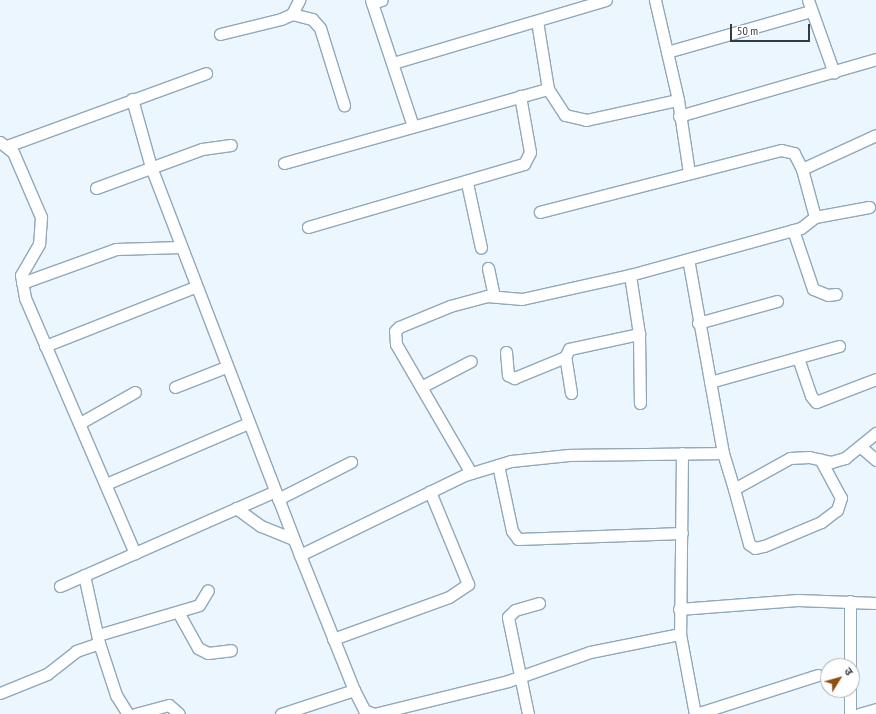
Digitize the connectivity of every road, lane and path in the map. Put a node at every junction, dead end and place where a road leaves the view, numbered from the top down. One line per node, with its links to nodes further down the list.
1 (299, 0): 8 (street)
2 (606, 0): 6 (street)
3 (655, 0): 11 (street)
4 (808, 0): 7 (street)
5 (375, 1): 13 (street)
6 (588, 3): 9 (street)
7 (811, 11): 11 (street); 15 (street)
8 (292, 14): 10 (street); 20 (street)
9 (537, 21): 13 (street); 16 (street)
10 (220, 34)
11 (667, 52): 19 (street)
12 (876, 59): 15 (street)
13 (393, 63): 22 (street)
14 (206, 73): 18 (street)
15 (834, 73): 21 (street)
16 (548, 89): 17 (street); 19 (street)
17 (520, 96): 22 (street); 30 (street)
18 (132, 99): 24 (street); 27 (street)
19 (678, 100): 21 (street)
20 (344, 105)
21 (679, 116): 29 (street)
22 (413, 126): 26 (street)
23 (876, 135): 28 (street)
24 (4, 144): 42 (street)
25 (231, 145): 27 (street)
26 (284, 163)
27 (150, 167): 31 (street); 37 (street)
28 (802, 169): 29 (street); 34 (street)
29 (690, 173): 33 (street)
30 (467, 183): 35 (street); 38 (street)
31 (96, 188)
32 (869, 207): 34 (street)
33 (540, 212)
34 (815, 217): 36 (street)
35 (308, 227)
36 (792, 230): 39 (street); 44 (street)
37 (181, 247): 42 (street); 43 (street)
38 (481, 248)
39 (688, 260): 41 (street); 47 (street)
40 (488, 268): 45 (street)
41 (630, 275): 45 (street); 48 (street)
42 (22, 283): 49 (street)
43 (195, 287): 49 (street); 55 (street)
44 (836, 294)
45 (494, 296): 59 (street)
46 (777, 301): 47 (street)
47 (698, 323): 57 (street)
48 (638, 334): 52 (street); 62 (street)
49 (45, 346): 63 (street)
50 (839, 346): 53 (street)
51 (506, 352): 52 (street)
52 (564, 357): 61 (street)
53 (798, 358): 56 (street); 57 (street)
54 (471, 361): 59 (street)
55 (226, 367): 58 (street); 64 (street)
56 (876, 379)
57 (710, 382): 68 (street)
58 (175, 387)
59 (421, 387): 73 (street)
60 (135, 392): 63 (street)
61 (570, 393)
62 (640, 404)
63 (80, 423): 74 (street)
64 (248, 423): 74 (street); 77 (street)
65 (876, 433): 66 (street)
66 (861, 447): 69 (street); 70 (street)
67 (682, 453): 68 (street); 72 (street); 79 (street)
68 (722, 453): 75 (street)
69 (820, 459): 75 (street); 75 (street)
70 (875, 459)
71 (351, 462): 77 (street)
72 (498, 465): 73 (street); 79 (street)
73 (464, 476): 76 (street)
74 (106, 484): 81 (street)
75 (734, 489)
76 (430, 492): 82 (street); 93 (street)
77 (277, 495): 78 (street); 80 (street)
78 (236, 508): 80 (street); 81 (street)
79 (682, 533): 89 (street)
80 (294, 539): 82 (street)
81 (135, 553): 83 (street)
82 (300, 555): 93 (street)
83 (84, 576): 84 (street); 92 (street)
84 (60, 586)
85 (208, 590): 90 (street)
86 (850, 601): 88 (street); 89 (street); 95 (street)
87 (539, 603): 97 (street)
88 (876, 603)
89 (679, 609): 91 (street)
90 (178, 612): 92 (street); 94 (street)
91 (680, 634): 97 (street); 107 (street)
92 (99, 639): 99 (street); 102 (street)
93 (334, 639): 98 (street)
94 (231, 650)
95 (850, 658)
96 (818, 675): 107 (street)
97 (519, 677): 98 (street); 106 (street)
98 (354, 690): 105 (street)
99 (0, 693)
100 (850, 698): 108 (street)
101 (876, 709): 109 (street)
102 (128, 714)
103 (135, 714): 104 (street)
104 (179, 714)
105 (281, 714)
106 (528, 714)
107 (695, 714)
108 (850, 714)
109 (859, 714)

